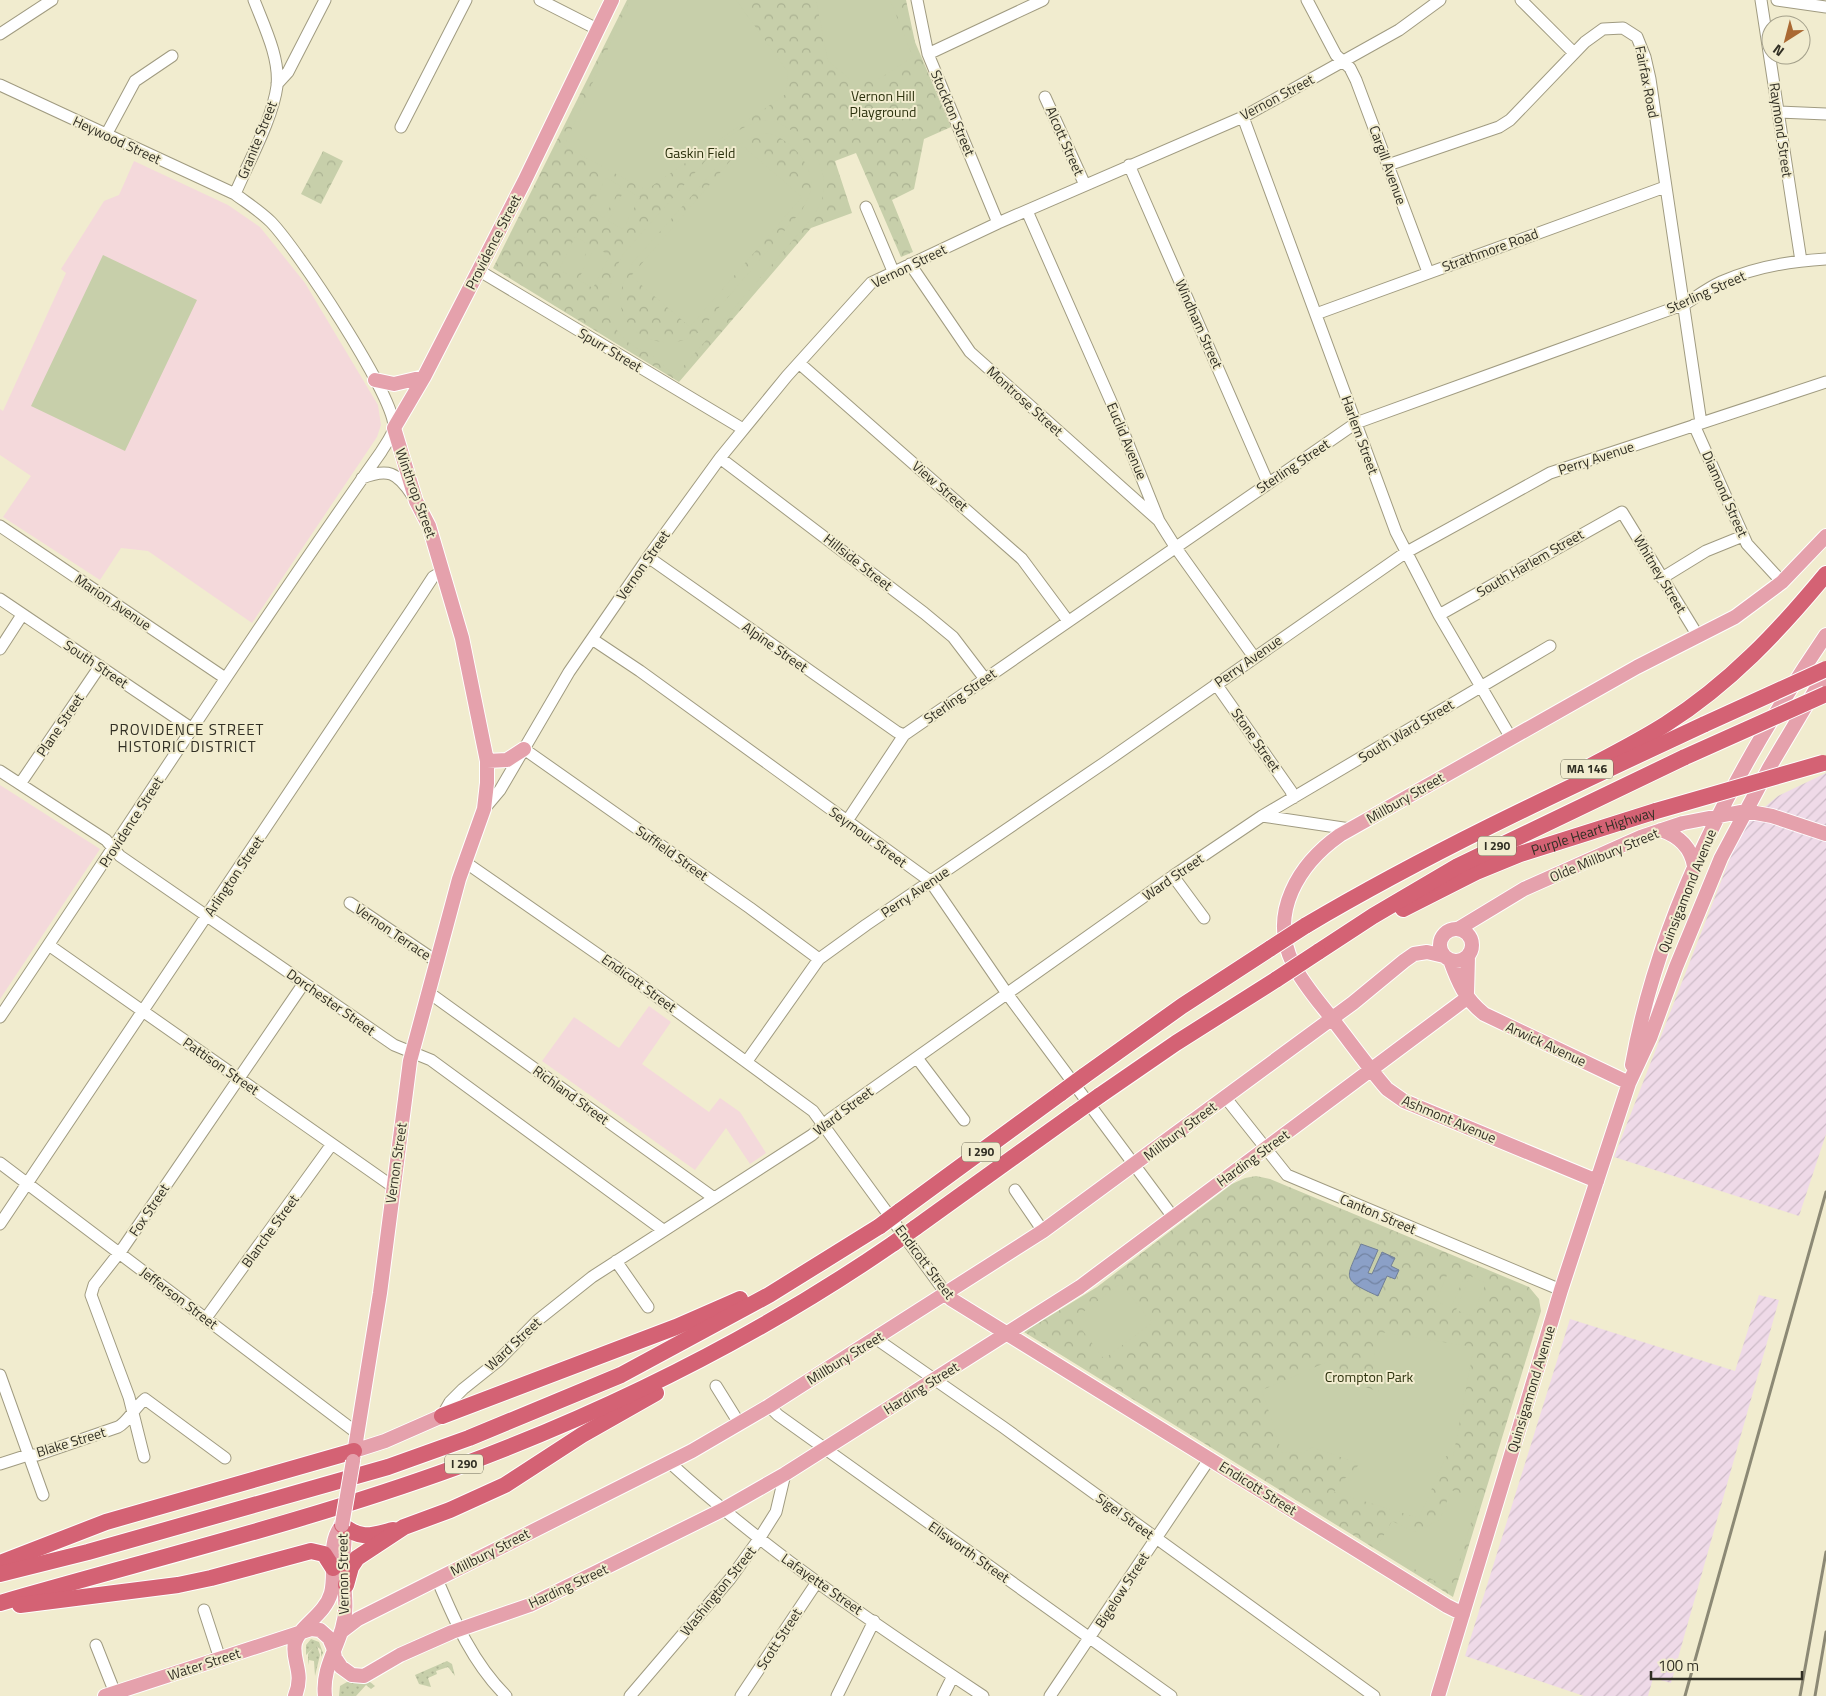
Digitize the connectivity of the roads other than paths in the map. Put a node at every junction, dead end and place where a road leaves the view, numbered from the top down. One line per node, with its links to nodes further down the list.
1 (52, 0): 16 (street)
2 (254, 0): 21 (street, Granite Street)
3 (325, 0): 21 (street)
4 (466, 0): 27 (street)
5 (540, 0): 15 (street)
6 (612, 0): 15 (main road, Providence Street)
7 (917, 0): 18 (street, Stockton Street)
8 (1043, 0): 18 (street)
9 (1307, 0): 20 (street, Cargill Avenue)
10 (1440, 0): 20 (street, Vernon Street)
11 (1521, 0): 17 (street)
12 (1761, 0): 24 (street, Raymond Street)
13 (1777, 0): 14 (street)
14 (1826, 7)
15 (597, 29): 40 (main road, Providence Street)
16 (0, 34)
17 (1574, 53): 30 (street, Fairfax Road); 32 (street, Fairfax Road)
18 (928, 54): 36 (street, Stockton Street)
19 (172, 56): 28 (street)
20 (1343, 62): 26 (street, Vernon Street); 30 (street, Cargill Avenue)
21 (277, 84): 33 (street, Granite Street)
22 (0, 85): 28 (street, Heywood Street)
23 (1045, 97): 31 (street, Alcott Street)
24 (1779, 112): 25 (street); 38 (street, Raymond Street)
25 (1826, 114)
26 (1243, 117): 29 (street, Vernon Street); 44 (street, Harlem Street)
27 (402, 127)
28 (106, 135): 33 (street, Heywood Street)
29 (1129, 165): 31 (street, Vernon Street); 55 (street, Windham Street)
30 (1388, 166): 42 (street, Cargill Avenue)
31 (1085, 185): 35 (street, Vernon Street)
32 (1665, 187): 42 (street, Strathmore Road); 43 (street, Fairfax Road)
33 (235, 194): 47 (street, Winthrop Street)
34 (866, 207): 41 (street)
35 (1027, 211): 36 (street, Vernon Street); 58 (street, Euclid Avenue)
36 (998, 223): 39 (street, Vernon Street)
37 (1826, 259): 38 (street, Sterling Street)
38 (1801, 261): 43 (street, Sterling Street)
39 (910, 264): 41 (street, Vernon Street); 58 (street, Montrose Street)
40 (478, 270): 46 (main road, Providence Street); 52 (street, Spurr Street)
41 (893, 271): 45 (street, Vernon Street)
42 (1428, 272): 44 (street, Strathmore Road)
43 (1684, 304): 49 (street, Sterling Street); 50 (street, Fairfax Road)
44 (1316, 314): 49 (street, Harlem Street)
45 (799, 363): 52 (street, Vernon Street); 72 (street, View Street)
46 (424, 377): 47 (main road); 51 (main road, Providence Street)
47 (375, 380): 51 (street, Winthrop Street)
48 (1826, 382): 50 (street, Perry Avenue)
49 (1356, 423): 55 (street, Sterling Street); 63 (street, Harlem Street)
50 (1698, 424): 60 (street, Diamond Street); 63 (street, Perry Avenue)
51 (394, 428): 54 (street, Providence Street); 56 (main road, Winthrop Street)
52 (743, 429): 53 (street, Vernon Street)
53 (720, 458): 64 (street, Vernon Street); 82 (street, Hillside Street)
54 (362, 478): 56 (street); 81 (street, Providence Street)
55 (1268, 482): 62 (street, Sterling Street)
56 (416, 500): 65 (main road, Winthrop Street)
57 (1622, 512): 67 (street, Whitney Street); 71 (street, South Harlem Street)
58 (1160, 522): 62 (street, Euclid Avenue)
59 (0, 526): 81 (street, Marion Avenue)
60 (1743, 536): 67 (street); 68 (street, Diamond Street)
61 (1826, 536): 68 (main road, Millbury Street)
62 (1176, 548): 72 (street, Sterling Street); 78 (street, Euclid Avenue)
63 (1405, 553): 71 (street, Harlem Street); 78 (street, Perry Avenue)
64 (648, 557): 75 (street, Vernon Street); 87 (street, Alpine Street)
65 (443, 571): 90 (main road, Winthrop Street); 111 (street, Arlington Street)
66 (1826, 574): 102 (highway, MA 146)
67 (1662, 578): 73 (street, Whitney Street)
68 (1782, 582): 73 (main road, Millbury Street)
69 (0, 600): 70 (street, South Street)
70 (22, 615): 77 (street); 79 (street, South Street)
71 (1439, 615): 84 (street, Harlem Street)
72 (1068, 621): 82 (street, Sterling Street)
73 (1698, 636): 88 (main road, Millbury Street)
74 (1826, 636): 97 (main road, Quinsigamond Avenue)
75 (592, 639): 89 (street, Vernon Street); 99 (street, Seymour Street)
76 (1550, 646): 84 (street, South Ward Street)
77 (0, 648)
78 (1254, 657): 83 (street, Perry Avenue)
79 (100, 666): 86 (street, South Street); 93 (street, Plane Street)
80 (1826, 671): 96 (main road, Quinsigamond Avenue); 102 (highway, I 290, bridge)
81 (225, 678): 86 (street, Providence Street)
82 (985, 679): 87 (street, Sterling Street)
83 (1216, 684): 94 (street, Stone Street); 108 (street, Perry Avenue)
84 (1481, 686): 88 (street, Harlem Street); 94 (street, South Ward Street)
85 (1826, 694): 116 (highway, I 290, bridge)
86 (191, 728): 104 (street, Providence Street)
87 (904, 735): 99 (street, Sterling Street)
88 (1511, 738): 100 (main road, Millbury Street)
89 (524, 749): 90 (main road); 95 (street, Vernon Street); 119 (street, Suffield Street)
90 (487, 761): 95 (main road, Winthrop Street)
91 (1825, 763): 116 (highway, Purple Heart Highway, bridge)
92 (0, 771): 93 (street, Dorchester Street)
93 (20, 784): 104 (street, Dorchester Street)
94 (1293, 798): 98 (street, South Ward Street)
95 (484, 809): 105 (main road, Vernon Street)
96 (1745, 811): 97 (main road, Olde Millbury Street); 103 (main road, Olde Millbury Street); 133 (main road, Quinsigamond Avenue)
97 (1719, 814): 101 (main road, Olde Millbury Street); 106 (main road, Quinsigamond Avenue)
98 (1262, 816): 100 (street); 107 (street, Ward Street)
99 (847, 821): 108 (street, Seymour Street)
100 (1350, 829): 127 (main road, Millbury Street)
101 (1661, 830): 106 (main road); 110 (main road, Olde Millbury Street)
102 (1476, 831): 148 (highway, I 290, bridge)
103 (1826, 834)
104 (114, 848): 111 (street, Dorchester Street); 115 (street, Providence Street)
105 (465, 862): 120 (main road, Vernon Street); 130 (street, Endicott Street)
106 (1694, 866): 133 (main road, Quinsigamond Avenue)
107 (1173, 876): 112 (street); 123 (street, Ward Street)
108 (930, 881): 119 (street, Perry Avenue); 123 (street, Seymour Street)
109 (350, 904): 120 (street, Vernon Terrace)
110 (1493, 908): 113 (main road, Olde Millbury Street); 114 (main road, Olde Millbury Street)
111 (207, 916): 121 (street, Dorchester Street); 125 (street, Arlington Street)
112 (1204, 918)
113 (1458, 929): 114 (main road); 118 (main road)
114 (1472, 940): 117 (main road)
115 (50, 946): 125 (street, Pattison Street); 126 (street, Providence Street)
116 (1318, 952): 159 (highway, I 290, bridge)
117 (1468, 956): 118 (main road); 124 (main road)
118 (1447, 958): 124 (main road, Arwick Avenue); 127 (main road)
119 (820, 959): 130 (street, Perry Avenue)
120 (436, 962): 122 (main road, Vernon Street)
121 (304, 983): 128 (street, Dorchester Street); 132 (street, Fox Street)
122 (427, 994): 128 (main road, Vernon Street); 145 (street, Richland Street)
123 (1008, 995): 129 (street, Ward Street); 140 (street, Seymour Street)
124 (1467, 998): 131 (main road, Harding Street); 133 (main road, Arwick Avenue)
125 (142, 1011): 132 (street, Pattison Street); 142 (street, Arlington Street)
126 (0, 1017)
127 (1331, 1018): 131 (main road, Ashmont Avenue); 134 (main road, Millbury Street)
128 (412, 1052): 143 (main road, Vernon Street); 149 (street, Dorchester Street)
129 (917, 1058): 135 (street); 136 (street, Ward Street)
130 (747, 1061): 136 (street, Endicott Street)
131 (1371, 1070): 138 (main road, Harding Street); 141 (main road, Ashmont Avenue)
132 (238, 1079): 137 (street, Pattison Street); 151 (street, Fox Street)
133 (1629, 1083): 141 (main road, Quinsigamond Avenue)
134 (1225, 1097): 138 (street, Canton Street); 140 (main road, Millbury Street)
135 (964, 1120)
136 (824, 1124): 145 (street, Ward Street); 154 (street, Endicott Street)
137 (332, 1144): 143 (street, Pattison Street); 156 (street, Blanche Street)
138 (1265, 1150): 146 (main road, Harding Street); 153 (street, Canton Street)
139 (0, 1163): 142 (street, Jefferson Street)
140 (1134, 1165): 146 (street, Seymour Street); 150 (main road, Millbury Street)
141 (1597, 1182): 153 (main road, Quinsigamond Avenue)
142 (28, 1184): 147 (street, Arlington Street); 151 (street, Jefferson Street)
143 (392, 1186): 167 (main road, Vernon Street)
144 (1015, 1190): 150 (street)
145 (714, 1198): 149 (street, Ward Street)
146 (1173, 1217): 157 (main road, Harding Street)
147 (0, 1224)
148 (880, 1226): 165 (highway); 185 (highway, I 290)
149 (663, 1230): 152 (street, Ward Street)
150 (1044, 1231): 154 (main road, Millbury Street)
151 (119, 1254): 156 (street, Jefferson Street); 164 (street, Fox Street)
152 (616, 1261): 155 (street); 165 (street, Ward Street)
153 (1561, 1290): 192 (main road, Quinsigamond Avenue)
154 (946, 1292): 157 (main road, Endicott Street); 158 (main road, Millbury Street)
155 (648, 1307)
156 (206, 1318): 167 (street, Jefferson Street)
157 (1006, 1333): 161 (main road, Harding Street); 173 (main road, Endicott Street)
158 (875, 1338): 161 (street, Sigel Street); 163 (main road, Millbury Street)
159 (726, 1348): 180 (highway); 189 (highway, I 290)
160 (0, 1375): 169 (street)
161 (934, 1380): 168 (main road, Harding Street); 181 (street, Sigel Street)
162 (716, 1386): 166 (street)
163 (769, 1406): 166 (main road, Millbury Street); 168 (street, Ellsworth Street)
164 (133, 1408): 169 (street, Blake Street); 171 (street, Fox Street); 172 (street)
165 (442, 1416): 170 (main road)
166 (739, 1423): 174 (main road, Millbury Street)
167 (357, 1433): 170 (main road, Vernon Street)
168 (824, 1448): 176 (main road, Harding Street); 197 (street, Ellsworth Street)
169 (28, 1455): 175 (street, Blake Street); 177 (street)
170 (354, 1456): 179 (main road, Vernon Street, bridge); 183 (highway)
171 (144, 1457)
172 (225, 1458)
173 (1210, 1458): 181 (street, Bigelow Street); 192 (main road, Endicott Street)
174 (668, 1462): 178 (street, Lafayette Street); 186 (main road, Millbury Street)
175 (0, 1464)
176 (785, 1474): 178 (main road, Harding Street); 182 (street, Washington Street)
177 (43, 1495)
178 (722, 1510): 182 (street, Lafayette Street); 194 (main road, Harding Street)
179 (342, 1525): 180 (highway); 184 (main road, Vernon Street); 188 (main road, Vernon Street)
180 (404, 1527): 188 (highway)
181 (1156, 1538): 197 (street, Bigelow Street); 213 (street, Sigel Street)
182 (759, 1539): 187 (street, Lafayette Street); 206 (street, Washington Street)
183 (0, 1563)
184 (333, 1568): 190 (highway); 195 (main road, Vernon Street)
185 (0, 1574)
186 (437, 1579): 194 (street); 196 (main road, Millbury Street)
187 (817, 1582): 193 (street, Lafayette Street); 207 (street, Scott Street)
188 (346, 1585): 196 (main road, Vernon Street)
189 (0, 1603)
190 (0, 1608)
191 (204, 1610): 200 (street)
192 (1464, 1614): 214 (main road, Quinsigamond Avenue)
193 (874, 1621): 201 (street, Lafayette Street); 208 (street)
194 (460, 1630): 199 (main road, Harding Street); 205 (street)
195 (303, 1632): 199 (main road, Harding Street); 200 (main road, Water Street); 203 (main road)
196 (341, 1632): 199 (main road, Vernon Street)
197 (1091, 1637): 211 (street, Bigelow Street); 212 (street, Ellsworth Street)
198 (96, 1646): 202 (street)
199 (334, 1651): 204 (main road, Vernon Street)
200 (220, 1659): 202 (main road, Water Street)
201 (953, 1676): 209 (street); 210 (street, Lafayette Street)
202 (110, 1694)
203 (295, 1696)
204 (325, 1696)
205 (506, 1696)
206 (630, 1696)
207 (741, 1696)
208 (837, 1696)
209 (943, 1696)
210 (983, 1696)
211 (1050, 1696)
212 (1171, 1696)
213 (1374, 1696)
214 (1438, 1696)

